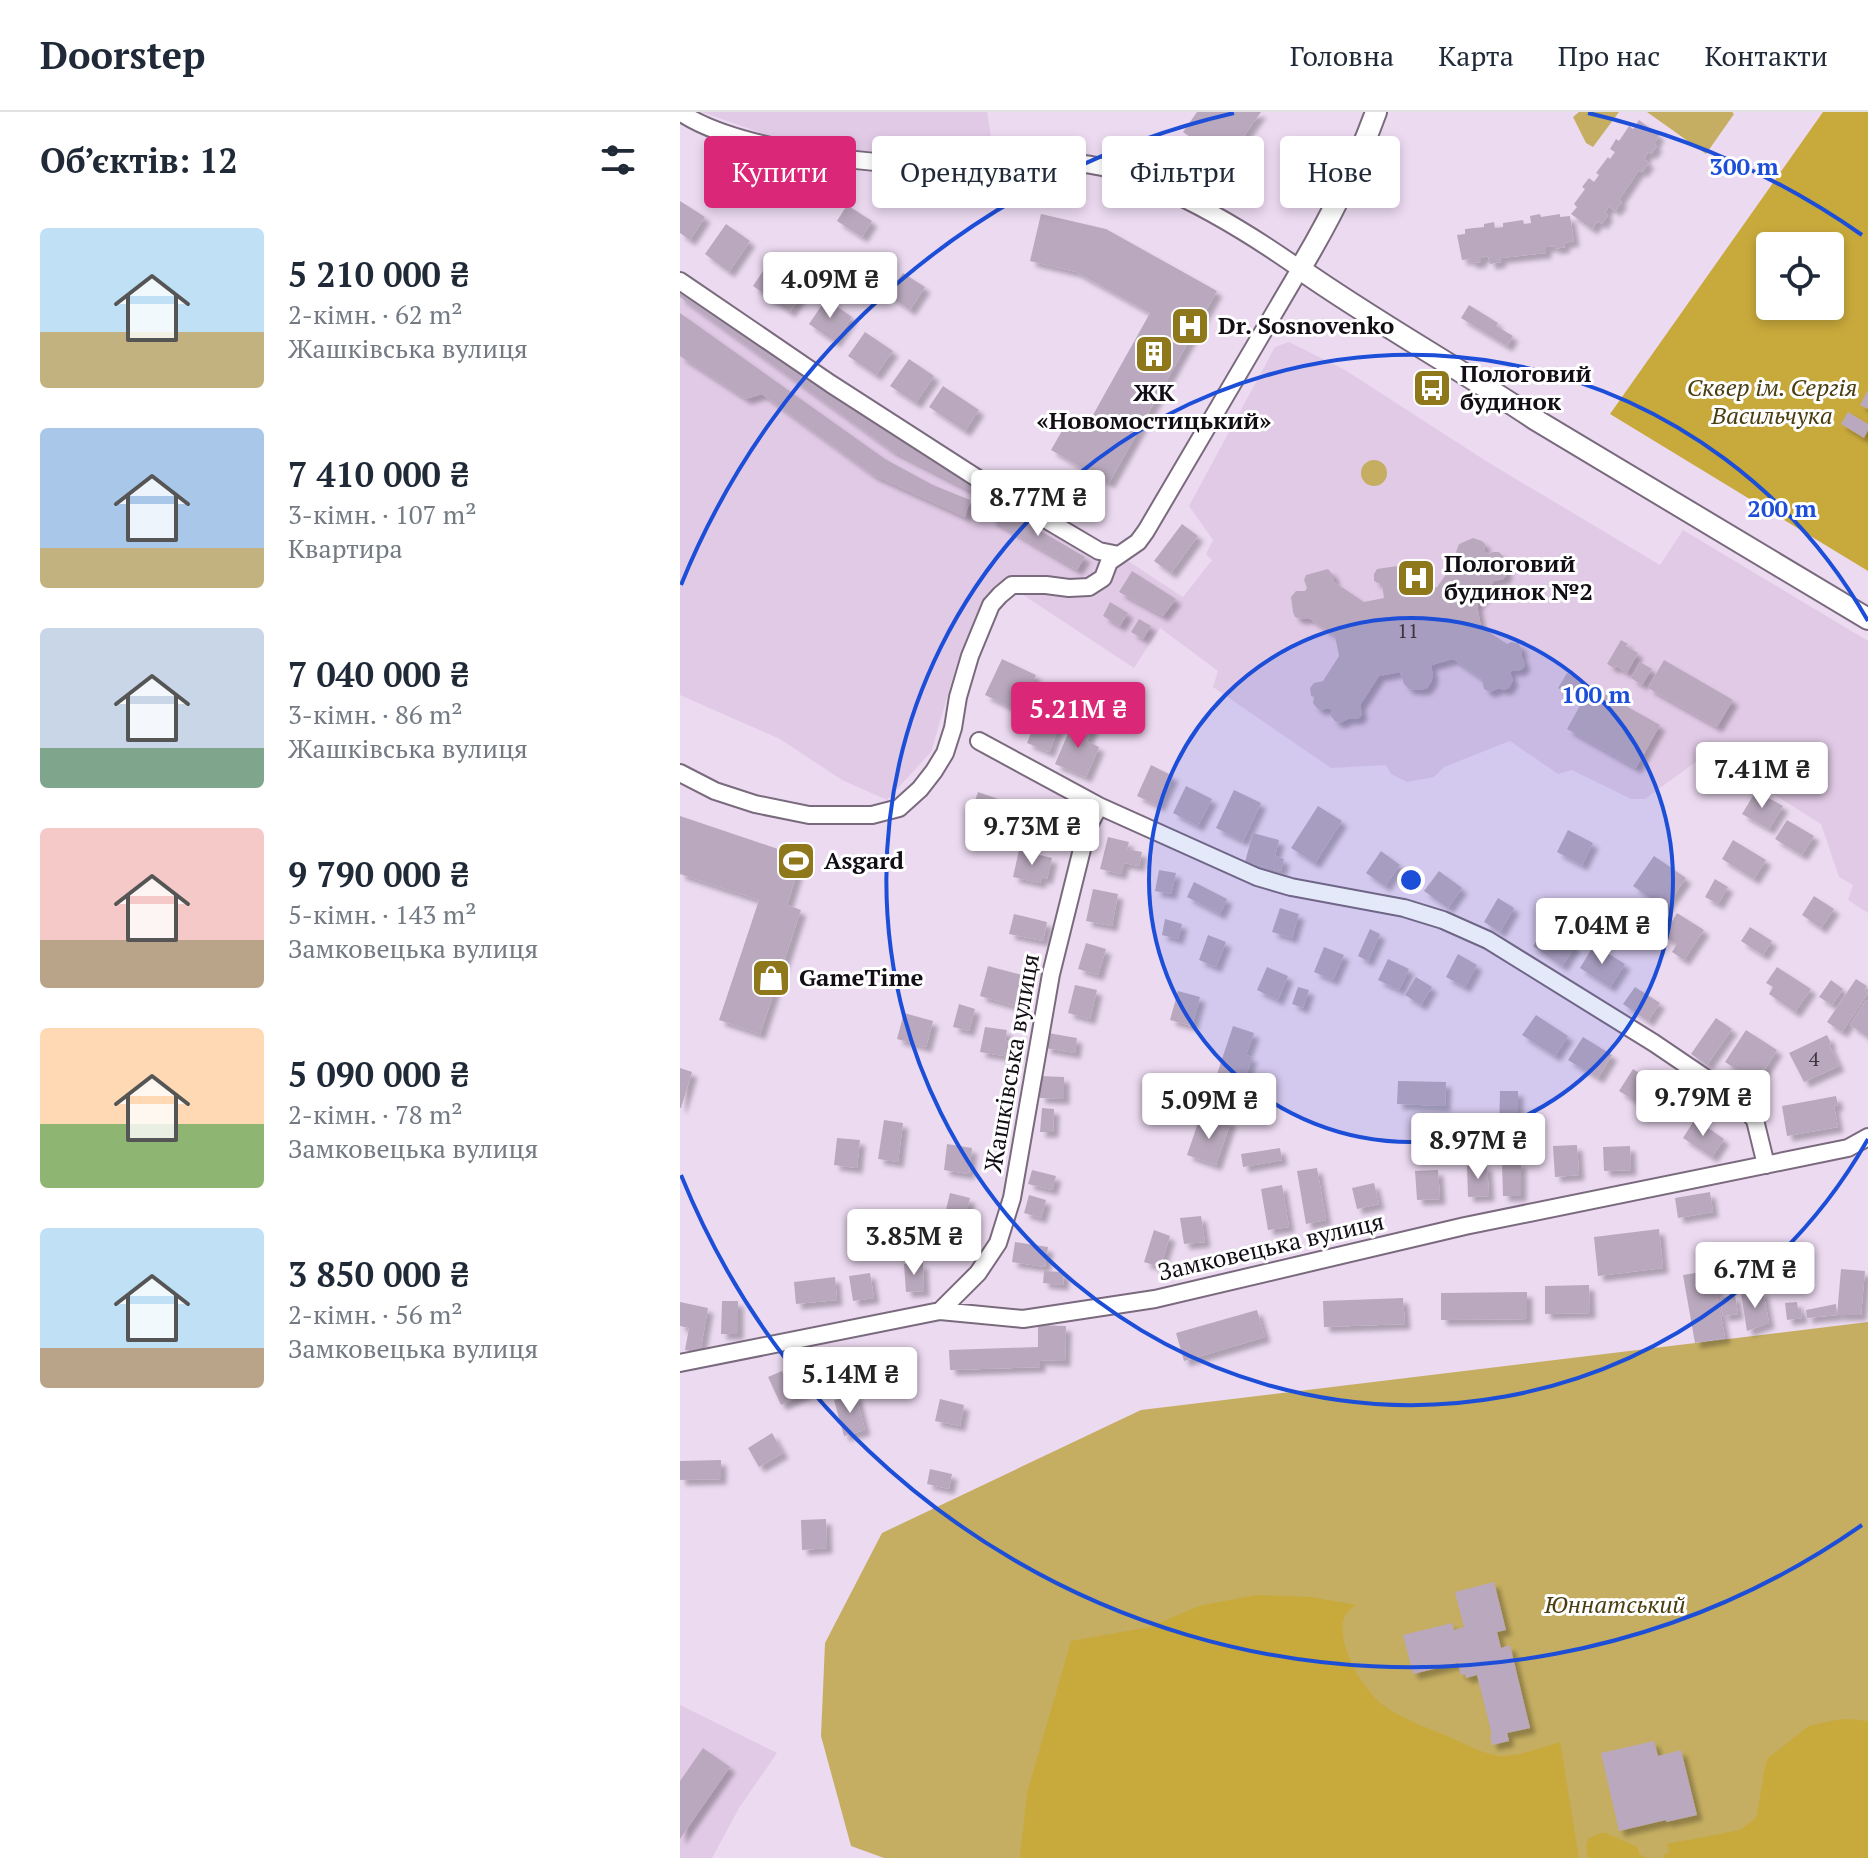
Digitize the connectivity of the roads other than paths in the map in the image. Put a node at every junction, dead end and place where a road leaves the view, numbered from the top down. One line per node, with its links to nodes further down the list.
1 (680, 112): 3 (street)
2 (1376, 112): 3 (street)
3 (1300, 269): 5 (street); 6 (street)
4 (680, 281): 5 (street)
5 (1119, 555): 8 (street)
6 (1868, 619)
7 (979, 741): 9 (street)
8 (680, 773)
9 (1099, 806): 11 (street); 12 (street, Жашківська вулиця)
10 (1868, 1137): 11 (street, Замковецька вулиця)
11 (1766, 1165): 12 (street, Замковецька вулиця)
12 (940, 1311): 13 (street, Замковецька вулиця)
13 (680, 1363)

